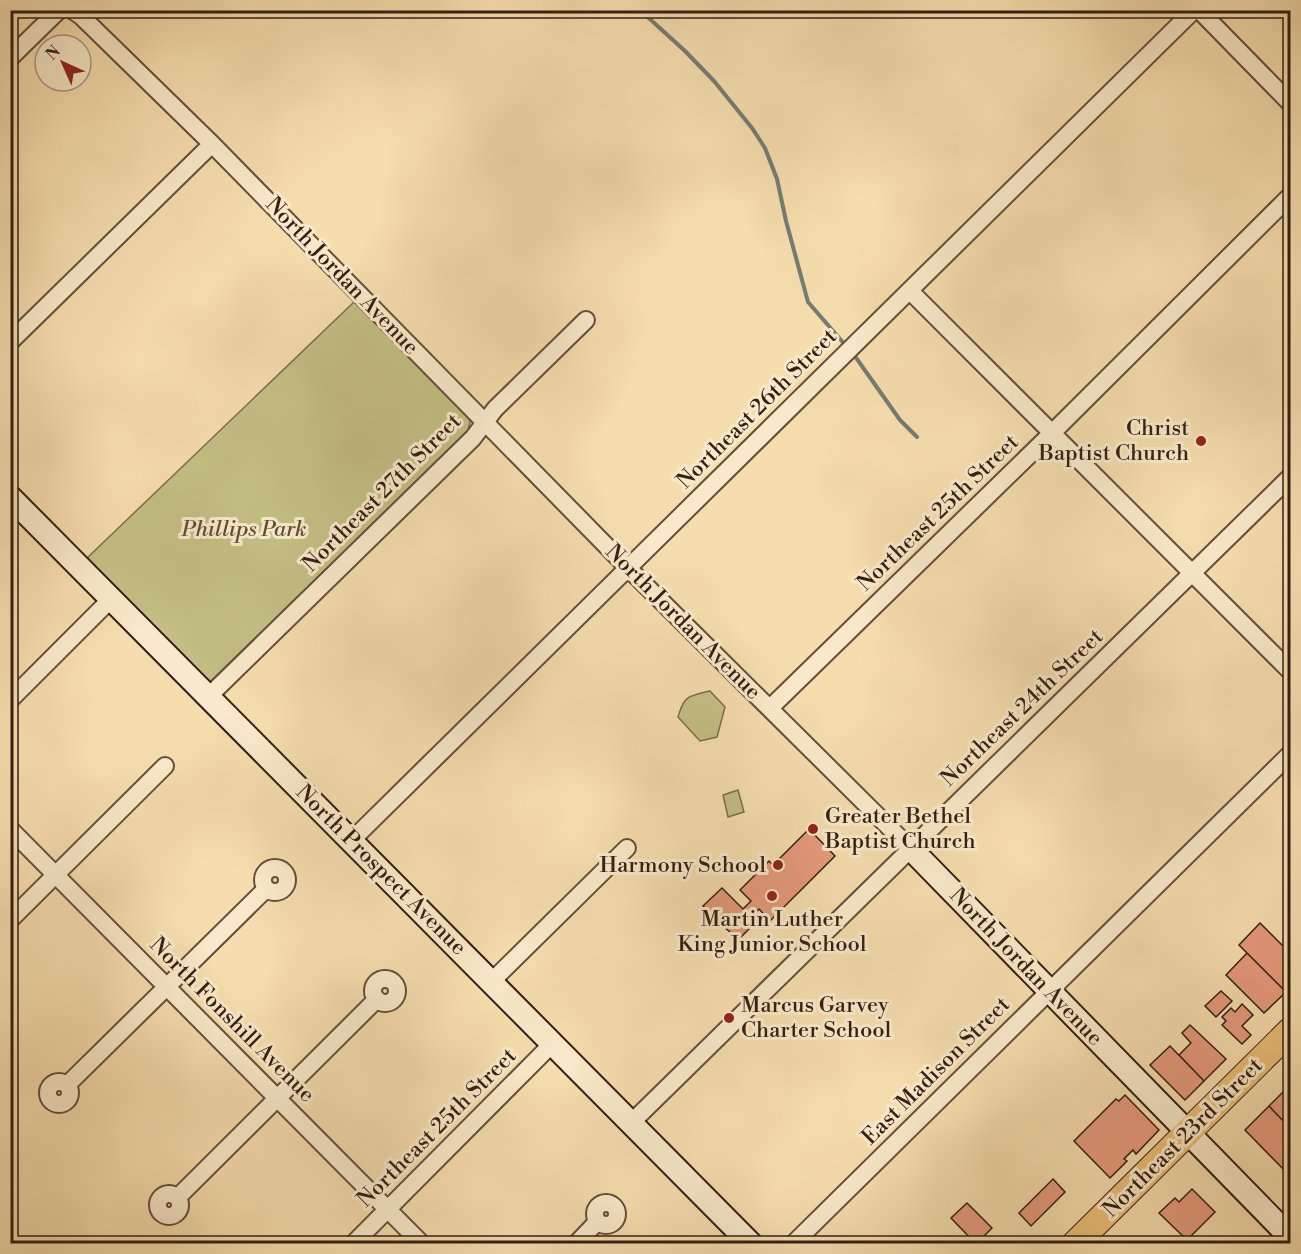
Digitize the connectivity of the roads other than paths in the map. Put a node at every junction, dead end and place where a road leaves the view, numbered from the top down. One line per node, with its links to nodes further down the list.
1 (59, 10): 5 (street)
2 (72, 10): 7 (street, North Jordan Avenue)
3 (1194, 10): 9 (street, Northeast 26th Street)
4 (1199, 10): 6 (street)
5 (10, 58)
6 (1290, 103)
7 (212, 144): 11 (street); 12 (street, North Jordan Avenue)
8 (1290, 196): 13 (street, Northeast 25th Street)
9 (910, 291): 13 (street); 16 (street, Northeast 26th Street)
10 (586, 320): 12 (street, Northeast 27th Street)
11 (10, 342)
12 (484, 423): 16 (street, North Jordan Avenue); 20 (street, Northeast 27th Street)
13 (1053, 432): 17 (street); 22 (street, Northeast 25th Street)
14 (1290, 477): 17 (street, Northeast 24th Street)
15 (10, 497): 18 (street, North Prospect Avenue)
16 (628, 568): 22 (street, North Jordan Avenue); 26 (street, Northeast 26th Street)
17 (1194, 574): 19 (street); 28 (street, Northeast 24th Street)
18 (111, 599): 20 (street, North Prospect Avenue); 21 (street)
19 (1290, 671)
20 (208, 696): 26 (street, North Prospect Avenue)
21 (10, 700)
22 (770, 708): 28 (street, North Jordan Avenue)
23 (1290, 754): 34 (street, East Madison Street)
24 (165, 766): 29 (street)
25 (10, 829): 29 (street, North Fonshill Avenue)
26 (352, 840): 32 (street, North Prospect Avenue)
27 (627, 848): 32 (street)
28 (910, 848): 34 (street, North Jordan Avenue); 40 (street, Northeast 24th Street)
29 (56, 875): 31 (street); 33 (street, North Fonshill Avenue)
30 (266, 889): 33 (street)
31 (10, 921)
32 (491, 982): 37 (street, North Prospect Avenue)
33 (167, 986): 38 (street); 39 (street, North Fonshill Avenue)
34 (1049, 991): 41 (street, North Jordan Avenue); 50 (street, East Madison Street)
35 (377, 999): 39 (street)
36 (1290, 1031): 41 (main road, Northeast 23rd Street)
37 (552, 1044): 40 (street, North Prospect Avenue); 43 (street, Northeast 25th Street)
38 (67, 1085)
39 (277, 1098): 42 (street); 43 (street, North Fonshill Avenue)
40 (631, 1123): 49 (street, North Prospect Avenue)
41 (1188, 1133): 45 (street, North Jordan Avenue); 51 (main road, Northeast 23rd Street)
42 (178, 1197)
43 (387, 1209): 46 (street, Northeast 25th Street); 47 (street, North Fonshill Avenue)
44 (597, 1222): 48 (street)
45 (1290, 1237)
46 (353, 1244)
47 (422, 1244)
48 (576, 1244)
49 (752, 1244)
50 (793, 1244)
51 (1076, 1244)

